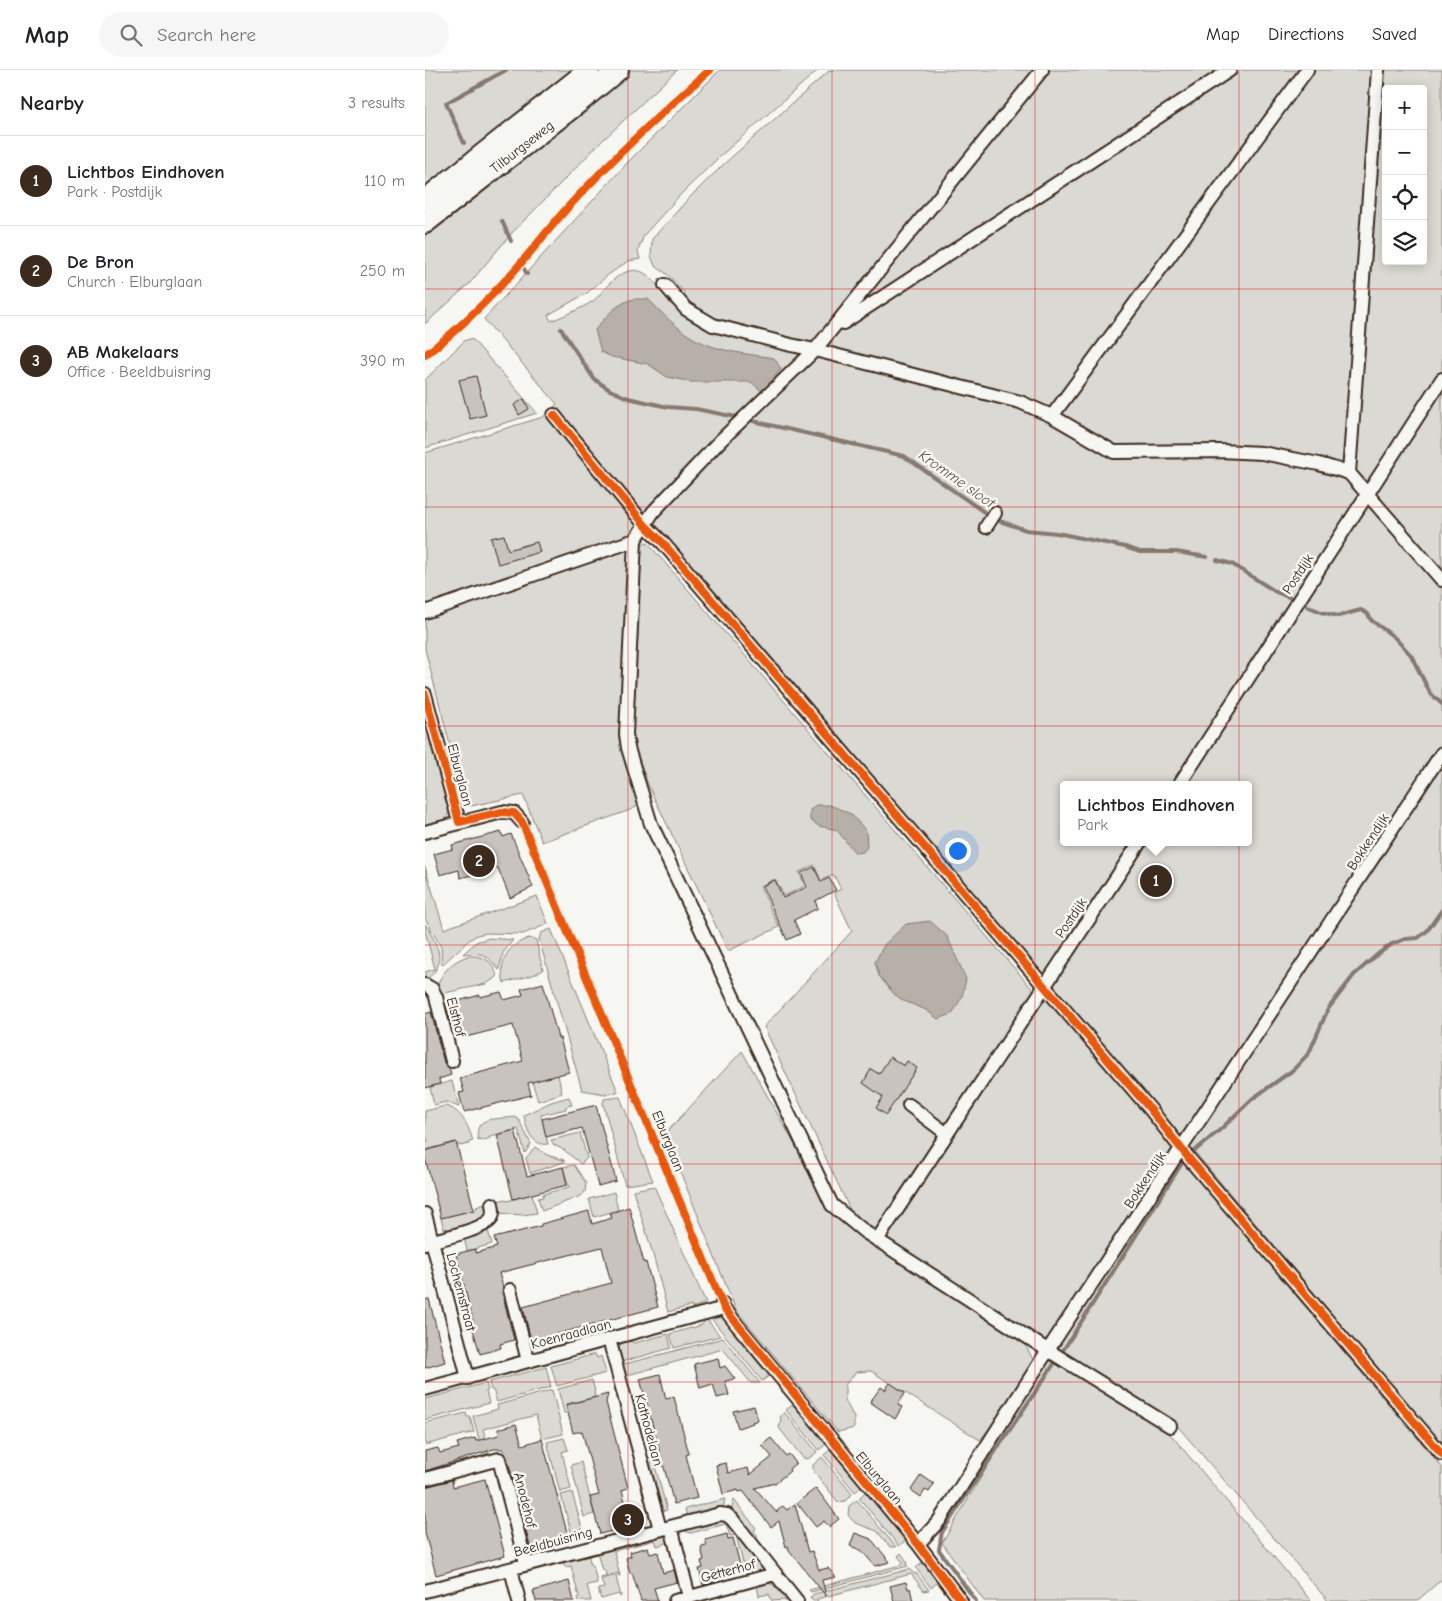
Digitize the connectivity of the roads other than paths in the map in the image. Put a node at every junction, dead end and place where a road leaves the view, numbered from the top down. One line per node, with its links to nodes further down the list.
1 (589, 70): 7 (highway, Tilburgseweg)
2 (618, 70): 8 (highway, Tilburgseweg)
3 (1042, 70): 10 (street)
4 (1230, 70): 10 (street)
5 (1307, 70): 14 (street)
6 (1377, 70): 15 (street)
7 (425, 200)
8 (425, 223)
9 (665, 285): 11 (street)
10 (830, 331): 11 (street)
11 (815, 350): 14 (street); 17 (street)
12 (1442, 378): 16 (street, Postdijk)
13 (553, 415): 17 (street)
14 (1052, 416): 15 (street)
15 (1349, 473): 16 (street)
16 (1368, 494): 19 (street); 23 (street, Postdijk)
17 (645, 525): 18 (street); 29 (street)
18 (635, 540): 20 (street); 36 (street)
19 (1442, 580)
20 (425, 612)
21 (425, 694): 24 (street, Elburglaan)
22 (1442, 753): 33 (street, Bokkendijk)
23 (1182, 781)
24 (459, 822): 25 (street, Elburglaan); 26 (street)
25 (522, 822)
26 (425, 832)
27 (1137, 846): 29 (street, Postdijk)
28 (425, 986): 30 (street, Elsthof)
29 (1044, 986): 32 (street, Postdijk); 33 (street)
30 (452, 1061)
31 (909, 1105): 32 (street)
32 (947, 1134): 36 (street, Postdijk)
33 (1181, 1149): 41 (street, Bokkendijk); 46 (street)
34 (492, 1204): 37 (street)
35 (425, 1214): 37 (street, Lochemstraat)
36 (877, 1240): 41 (street)
37 (429, 1242): 43 (street, Lochemstraat)
38 (510, 1290): 42 (street)
39 (723, 1306): 40 (street, Koenraadlaan); 49 (street, Elburglaan)
40 (609, 1339): 42 (street, Koenraadlaan); 48 (street, Kathodelaan)
41 (1048, 1350): 45 (street); 49 (street, Bokkendijk)
42 (528, 1362): 43 (street, Koenraadlaan)
43 (467, 1378): 44 (street, Koenraadlaan)
44 (425, 1389)
45 (1169, 1426)
46 (1442, 1454)
47 (425, 1479): 50 (street, Anodehof)
48 (665, 1528): 50 (street, Beeldbuisring); 52 (street, Beeldbuisring); 54 (street, Getterhof)
49 (918, 1544): 58 (street, Elburglaan)
50 (526, 1564): 51 (street, Beeldbuisring)
51 (511, 1569): 53 (street, Beeldbuisring); 55 (street)
52 (775, 1574): 54 (street, Getterhof); 57 (street, Beeldbuisring)
53 (425, 1592)
54 (689, 1597): 56 (street, Getterhof)
55 (519, 1601)
56 (675, 1601)
57 (797, 1601)
58 (961, 1601)

